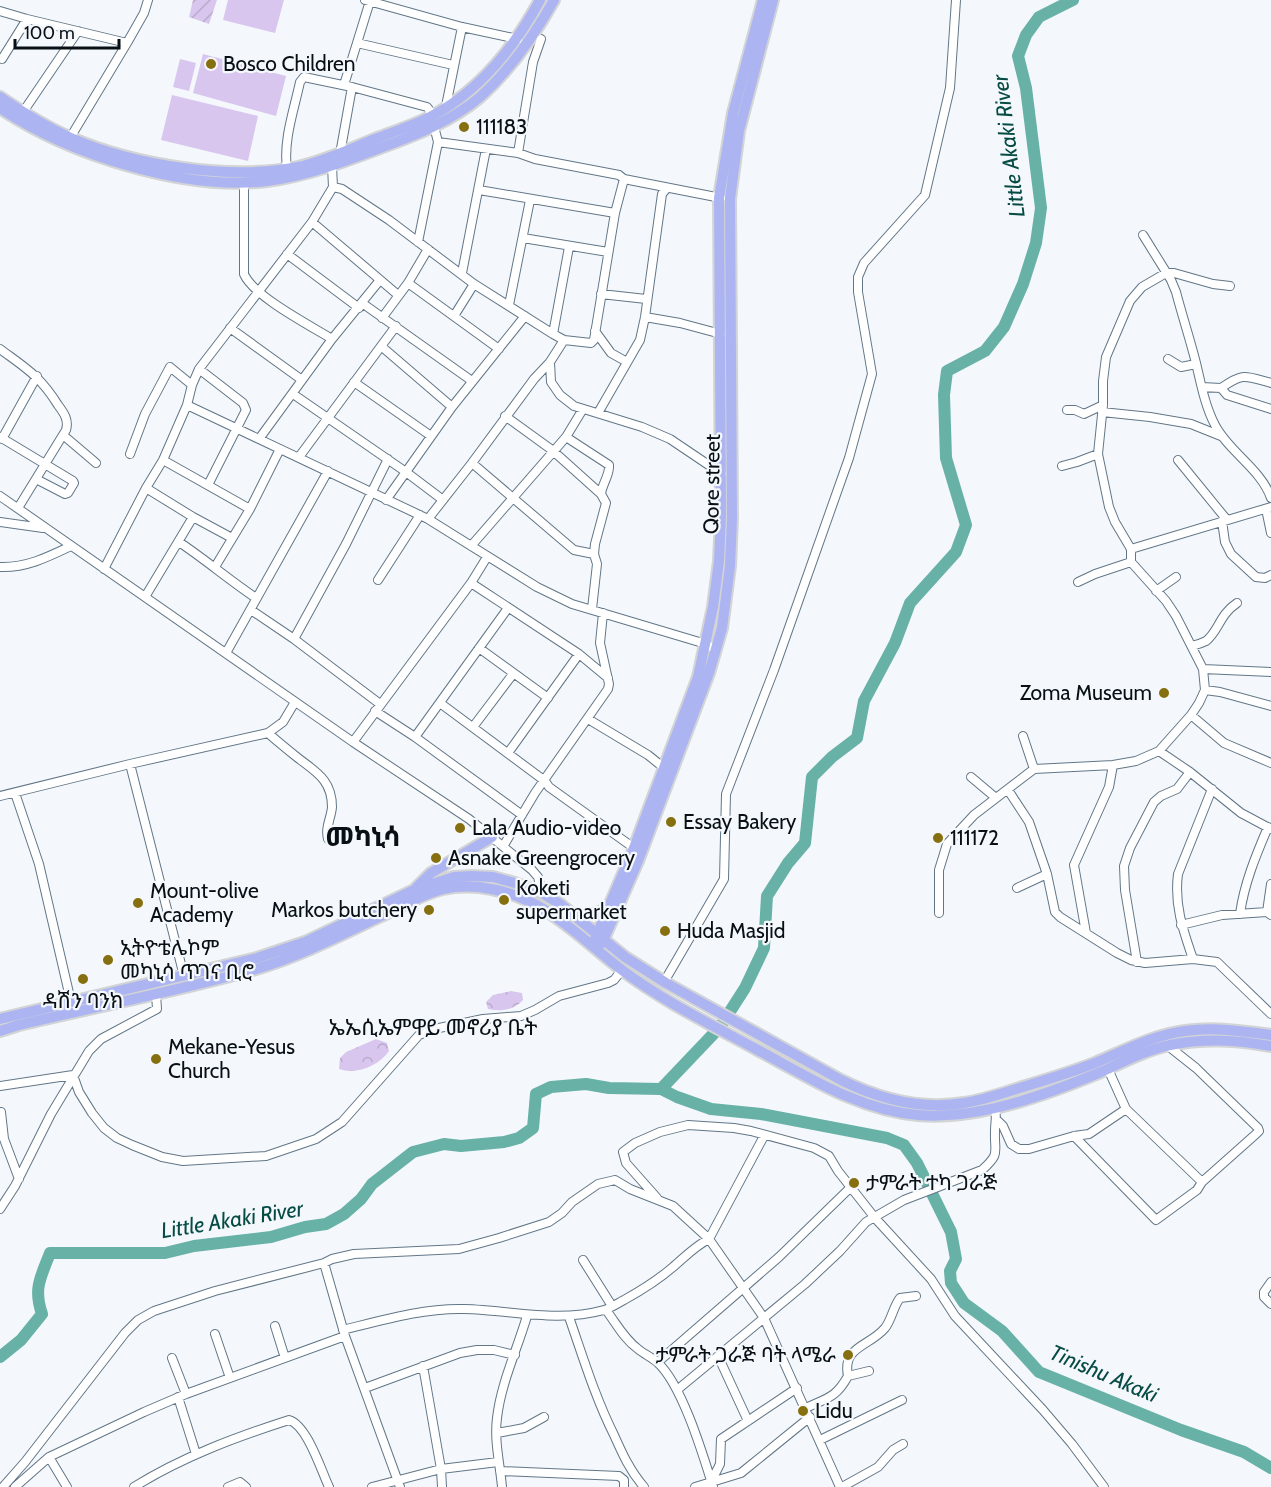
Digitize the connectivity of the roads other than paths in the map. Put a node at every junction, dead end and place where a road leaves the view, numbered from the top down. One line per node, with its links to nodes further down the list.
1 (148, 0): 14 (street)
2 (540, 0): 12 (main road)
3 (554, 0): 24 (main road)
4 (763, 0): 38 (main road, Qore street)
5 (774, 0): 38 (main road, Qore street)
6 (956, 0): 227 (street)
7 (373, 1): 10 (street); 15 (street)
8 (0, 11): 9 (street)
9 (27, 20): 11 (street); 16 (street)
10 (462, 27): 12 (street); 17 (street)
11 (78, 31): 14 (street); 22 (street)
12 (518, 39): 20 (main road)
13 (541, 39): 29 (street)
14 (127, 43): 26 (street)
15 (357, 43): 17 (street); 18 (street)
16 (2, 59)
17 (453, 65): 20 (street)
18 (348, 86): 23 (street); 30 (street); 32 (street)
19 (0, 97): 22 (main road)
20 (446, 106): 23 (main road)
21 (0, 108): 25 (main road)
22 (23, 112): 25 (main road)
23 (431, 116): 24 (street); 30 (main road)
24 (434, 128): 27 (street); 31 (main road)
25 (46, 130): 26 (main road); 34 (main road)
26 (70, 138): 32 (main road)
27 (438, 142): 28 (street); 44 (street)
28 (486, 149): 29 (street); 37 (street)
29 (518, 153): 33 (street)
30 (340, 154): 32 (main road)
31 (332, 166): 34 (main road); 35 (street)
32 (287, 169)
33 (624, 178): 36 (street); 40 (street)
34 (244, 182): 55 (street)
35 (333, 187): 41 (street); 44 (street)
36 (667, 188): 38 (street); 58 (street)
37 (479, 190): 39 (street); 49 (street)
38 (724, 199): 69 (main road, Qore street); 119 (main road, Qore street)
39 (530, 200): 40 (street); 43 (street)
40 (615, 213): 47 (street)
41 (312, 222): 48 (street); 51 (street)
42 (1143, 235): 50 (street)
43 (523, 238): 45 (street); 59 (street)
44 (418, 242): 46 (street)
45 (569, 247): 47 (street); 68 (street)
46 (428, 249): 49 (street); 52 (street)
47 (608, 252): 56 (street)
48 (287, 254): 55 (street); 60 (street)
49 (462, 273): 53 (street)
50 (1166, 273): 54 (street); 78 (street); 92 (street)
51 (380, 280): 57 (street); 60 (street)
52 (408, 283): 57 (street); 61 (street)
53 (474, 284): 59 (street); 61 (street)
54 (1230, 286)
55 (259, 293): 66 (street); 70 (street)
56 (602, 294): 58 (street); 67 (street)
57 (398, 295): 64 (street)
58 (646, 300): 63 (street)
59 (509, 305): 62 (street)
60 (361, 306): 64 (street); 70 (street)
61 (454, 316): 73 (street)
62 (525, 316): 68 (street); 73 (street)
63 (645, 317): 69 (street); 77 (street)
64 (382, 318): 65 (street)
65 (396, 326): 72 (street); 82 (street)
66 (230, 328): 79 (street); 81 (street)
67 (595, 331): 71 (street); 77 (street)
68 (553, 334): 71 (street)
69 (721, 334): 119 (main road, Qore street)
70 (332, 339): 81 (street)
71 (564, 340): 76 (street)
72 (381, 346): 83 (street); 90 (street)
73 (499, 349): 82 (street)
74 (0, 350): 80 (street)
75 (1167, 359): 78 (street)
76 (550, 362): 91 (street); 96 (street)
77 (627, 362): 95 (street)
78 (1196, 364): 86 (street)
79 (199, 369): 85 (street); 98 (street)
80 (37, 376): 99 (street); 103 (street)
81 (302, 380): 88 (street)
82 (472, 381): 90 (street)
83 (354, 382): 97 (street); 100 (street)
84 (1271, 383): 87 (street)
85 (192, 385): 89 (street); 107 (street)
86 (1202, 387): 87 (street); 101 (street)
87 (1221, 388): 93 (street)
88 (293, 394): 97 (street); 104 (street)
89 (188, 405): 98 (street); 111 (street)
90 (452, 407): 100 (street)
91 (583, 409): 95 (street); 102 (street)
92 (1102, 409): 94 (street); 101 (street); 108 (street)
93 (1271, 409)
94 (1067, 410)
95 (598, 413): 119 (street)
96 (505, 416): 106 (street); 114 (street)
97 (328, 417): 109 (street); 110 (street)
98 (237, 429): 104 (street); 121 (street)
99 (63, 435): 113 (street); 115 (street)
100 (431, 436): 118 (street)
101 (1221, 436): 127 (street)
102 (566, 437): 106 (street); 124 (street)
103 (1, 438): 115 (street)
104 (259, 439): 105 (street)
105 (280, 449): 109 (street); 132 (street)
106 (552, 450): 124 (street); 126 (street)
107 (130, 454)
108 (1098, 454): 116 (street); 143 (street)
109 (298, 457): 117 (street)
110 (388, 459): 118 (street); 123 (street)
111 (163, 460): 121 (street); 122 (street)
112 (1178, 460): 135 (street)
113 (96, 463)
114 (472, 463): 126 (street); 129 (street)
115 (45, 465): 120 (street); 120 (street)
116 (1062, 466)
117 (328, 471): 123 (street); 157 (street)
118 (406, 472): 128 (street); 129 (street)
119 (727, 474): 165 (main road, Qore street)
120 (36, 479): 130 (street)
121 (208, 485): 132 (street)
122 (146, 488): 133 (street); 149 (street)
123 (371, 492): 128 (street); 163 (street)
124 (601, 494): 144 (street)
125 (0, 496): 130 (street)
126 (513, 498): 142 (street); 144 (street)
127 (1271, 498)
128 (386, 500): 134 (street)
129 (443, 500): 134 (street)
130 (18, 508): 137 (street)
131 (1269, 508): 135 (street); 138 (street)
132 (250, 509): 139 (street)
133 (193, 517): 139 (street); 140 (street)
134 (424, 517): 142 (street); 152 (street)
135 (1225, 520): 143 (street); 150 (street)
136 (0, 522): 137 (street)
137 (44, 528): 141 (street)
138 (1271, 533)
139 (232, 538): 148 (street)
140 (179, 542): 148 (street); 156 (street)
141 (71, 546): 147 (street); 149 (street)
142 (471, 546): 145 (street)
143 (1131, 549): 146 (street)
144 (594, 554): 160 (street)
145 (488, 557): 154 (street); 160 (street)
146 (1131, 562): 153 (street); 155 (street)
147 (0, 567)
148 (215, 567): 157 (street)
149 (104, 569): 156 (street)
150 (1271, 575)
151 (1176, 577): 155 (street)
152 (378, 580)
153 (1078, 582)
154 (471, 584): 159 (street); 178 (street)
155 (1156, 591): 164 (street)
156 (145, 597): 167 (street)
157 (256, 598): 161 (street)
158 (1237, 603): 164 (street)
159 (508, 608): 166 (street); 168 (street)
160 (592, 609): 162 (street)
161 (251, 610): 163 (street); 167 (street)
162 (603, 613): 165 (street); 172 (street)
163 (294, 639): 178 (street)
164 (1192, 646): 169 (street)
165 (711, 647): 191 (main road, Qore street); 217 (main road, Qore street)
166 (479, 648): 171 (street); 176 (street)
167 (226, 653): 175 (street)
168 (579, 654): 172 (street); 174 (street)
169 (1203, 669): 170 (street); 173 (street)
170 (1271, 672)
171 (513, 674): 174 (street); 181 (street)
172 (608, 678): 180 (street)
173 (1205, 690): 177 (street); 179 (street)
174 (548, 698): 187 (street)
175 (295, 702): 182 (street); 185 (street)
176 (440, 703): 181 (street); 184 (street)
177 (1271, 705)
178 (377, 708): 184 (street); 185 (street)
179 (1191, 716): 186 (street); 188 (street)
180 (588, 719): 191 (street); 195 (street)
181 (473, 727): 187 (street)
182 (268, 733): 189 (street); 204 (street)
183 (1023, 736): 192 (street)
184 (414, 737): 201 (street)
185 (353, 742): 203 (street)
186 (1159, 751): 190 (street); 193 (street)
187 (508, 753): 195 (street)
188 (1271, 763)
189 (130, 764): 198 (street); 226 (street)
190 (1113, 765): 192 (street); 219 (street)
191 (663, 767): 206 (main road, Qore street)
192 (1034, 769): 197 (street)
193 (1190, 772): 196 (street); 224 (street)
194 (971, 777): 200 (street)
195 (545, 781): 201 (street); 206 (street)
196 (1212, 789): 202 (street); 218 (street)
197 (1008, 790): 200 (street); 207 (street)
198 (15, 793): 199 (street); 229 (street)
199 (0, 796)
200 (996, 798): 213 (street)
201 (522, 815): 205 (street)
202 (1269, 828): 215 (street)
203 (492, 837): 205 (street); 210 (main road)
204 (328, 839)
205 (504, 845): 211 (street)
206 (634, 848): 212 (main road, Qore street)
207 (1047, 874): 209 (street); 219 (street)
208 (1271, 884): 214 (street)
209 (1017, 888)
210 (414, 890): 211 (main road); 226 (main road)
211 (542, 893): 216 (main road)
212 (612, 902): 216 (main road); 220 (main road, Qore street)
213 (939, 913)
214 (1269, 913): 215 (street)
215 (1240, 914): 218 (street)
216 (575, 915): 220 (main road)
217 (613, 916): 220 (main road, Qore street); 222 (main road)
218 (1181, 926): 223 (street)
219 (1086, 933): 224 (street)
220 (600, 936): 221 (main road, Qore street); 222 (main road)
221 (595, 948): 225 (main road); 228 (main road)
222 (617, 950): 227 (main road)
223 (1193, 959): 224 (street); 230 (street)
224 (1137, 962)
225 (622, 970): 237 (street); 239 (main road)
226 (184, 976): 229 (main road)
227 (664, 982): 233 (main road)
228 (156, 994): 229 (main road); 237 (street)
229 (72, 1007): 231 (main road); 232 (main road)
230 (1271, 1014)
231 (0, 1019)
232 (0, 1031)
233 (1271, 1035)
234 (1167, 1045): 235 (main road); 236 (main road); 246 (street)
235 (1271, 1046)
236 (1108, 1069): 239 (main road); 240 (street)
237 (73, 1075): 238 (street); 245 (street)
238 (0, 1086)
239 (995, 1107): 242 (street)
240 (1126, 1109): 244 (street); 246 (street)
241 (1, 1112): 245 (street)
242 (998, 1121): 244 (street); 250 (street)
243 (764, 1136): 247 (street); 248 (street); 251 (street)
244 (1074, 1136): 246 (street)
245 (18, 1179): 249 (street)
246 (1202, 1182)
247 (850, 1187): 250 (street); 255 (street)
248 (660, 1201): 251 (street); 253 (street)
249 (0, 1209)
250 (875, 1218): 261 (street); 307 (street)
251 (709, 1239): 255 (street); 258 (street)
252 (583, 1260): 258 (street)
253 (324, 1263): 263 (street); 293 (street)
254 (1271, 1282): 257 (street)
255 (743, 1289): 261 (street); 269 (street)
256 (916, 1296): 272 (street)
257 (1271, 1304)
258 (609, 1308): 260 (street); 269 (street)
259 (527, 1316): 260 (street); 263 (street); 265 (street)
260 (569, 1317): 304 (street)
261 (764, 1318): 266 (street); 275 (street)
262 (275, 1326): 268 (street)
263 (344, 1333): 268 (street); 274 (street)
264 (215, 1335): 273 (street)
265 (515, 1355): 270 (street); 283 (street)
266 (718, 1356): 276 (street); 282 (street)
267 (172, 1358): 277 (street)
268 (285, 1358): 273 (street)
269 (658, 1362): 276 (street)
270 (423, 1366): 274 (street); 289 (street)
271 (869, 1371): 272 (street)
272 (848, 1376): 279 (street)
273 (230, 1378): 277 (street)
274 (365, 1388): 291 (street)
275 (797, 1388): 279 (street); 282 (street)
276 (677, 1390): 292 (street)
277 (182, 1395): 286 (street); 287 (street)
278 (902, 1400): 284 (street)
279 (806, 1408): 281 (street)
280 (544, 1417): 283 (street)
281 (810, 1417): 284 (street); 292 (street)
282 (748, 1421): 292 (street)
283 (497, 1433): 288 (street)
284 (820, 1440): 306 (street)
285 (903, 1444): 306 (street)
286 (196, 1454): 296 (street); 299 (street)
287 (49, 1457): 294 (street); 295 (street)
288 (498, 1462): 289 (street); 290 (street)
289 (441, 1469): 291 (street); 301 (street)
290 (500, 1471): 302 (street); 303 (street)
291 (399, 1483): 300 (street)
292 (712, 1485): 305 (street)
293 (3, 1487)
294 (15, 1487)
295 (67, 1487)
296 (134, 1487)
297 (228, 1487): 298 (street)
298 (246, 1487)
299 (329, 1487)
300 (372, 1487)
301 (442, 1487)
302 (502, 1487)
303 (624, 1487)
304 (644, 1487)
305 (695, 1487)
306 (841, 1487)
307 (1104, 1487)

